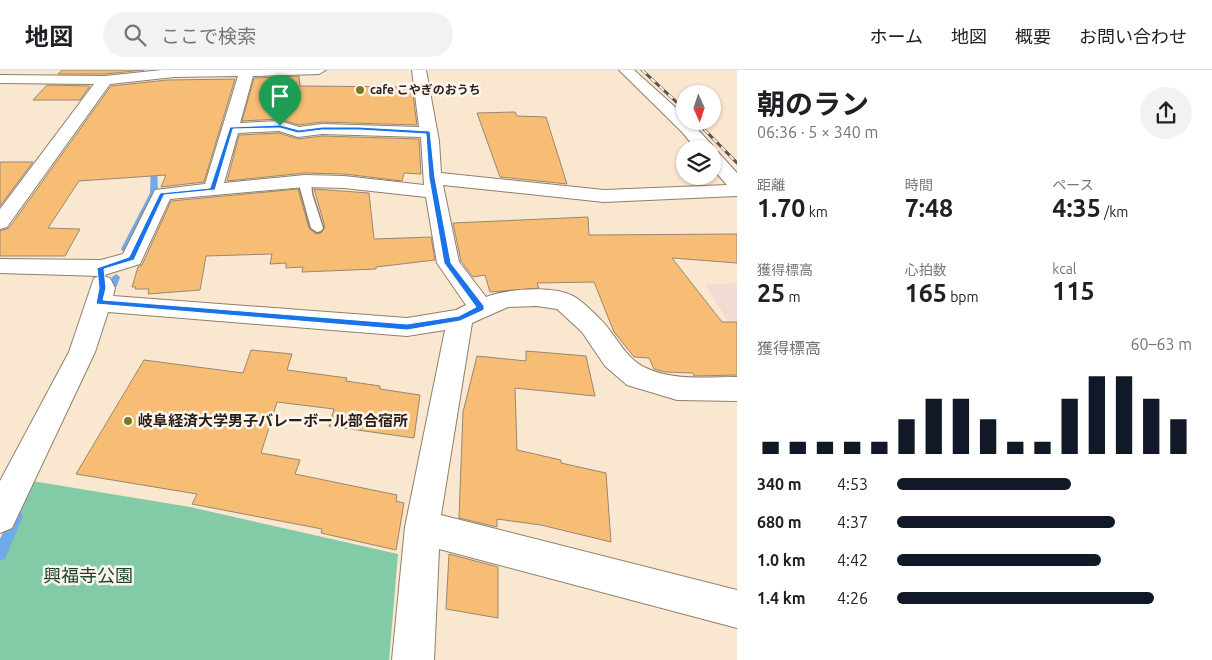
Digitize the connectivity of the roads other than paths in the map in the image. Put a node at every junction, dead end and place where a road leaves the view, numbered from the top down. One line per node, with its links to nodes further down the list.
1 (312, 70): 2 (street); 6 (street)
2 (319, 70)
3 (419, 70): 10 (street)
4 (626, 70): 11 (street)
5 (174, 72): 6 (street); 8 (street)
6 (247, 72): 9 (street)
7 (0, 79): 8 (street)
8 (105, 80): 18 (street)
9 (231, 128): 10 (street); 16 (street)
10 (428, 132): 15 (street)
11 (698, 140)
12 (721, 166): 14 (street)
13 (305, 181): 15 (street); 16 (street); 19 (lane)
14 (737, 184)
15 (434, 185): 17 (street); 23 (street)
16 (213, 189): 21 (street)
17 (737, 190)
18 (0, 223)
19 (317, 228)
20 (0, 266): 21 (street)
21 (101, 268): 22 (street)
22 (98, 302): 23 (street); 25 (street)
23 (471, 313): 24 (street); 26 (street)
24 (737, 389)
25 (0, 516)
26 (422, 527): 27 (street); 28 (street)
27 (737, 609)
28 (413, 660)

